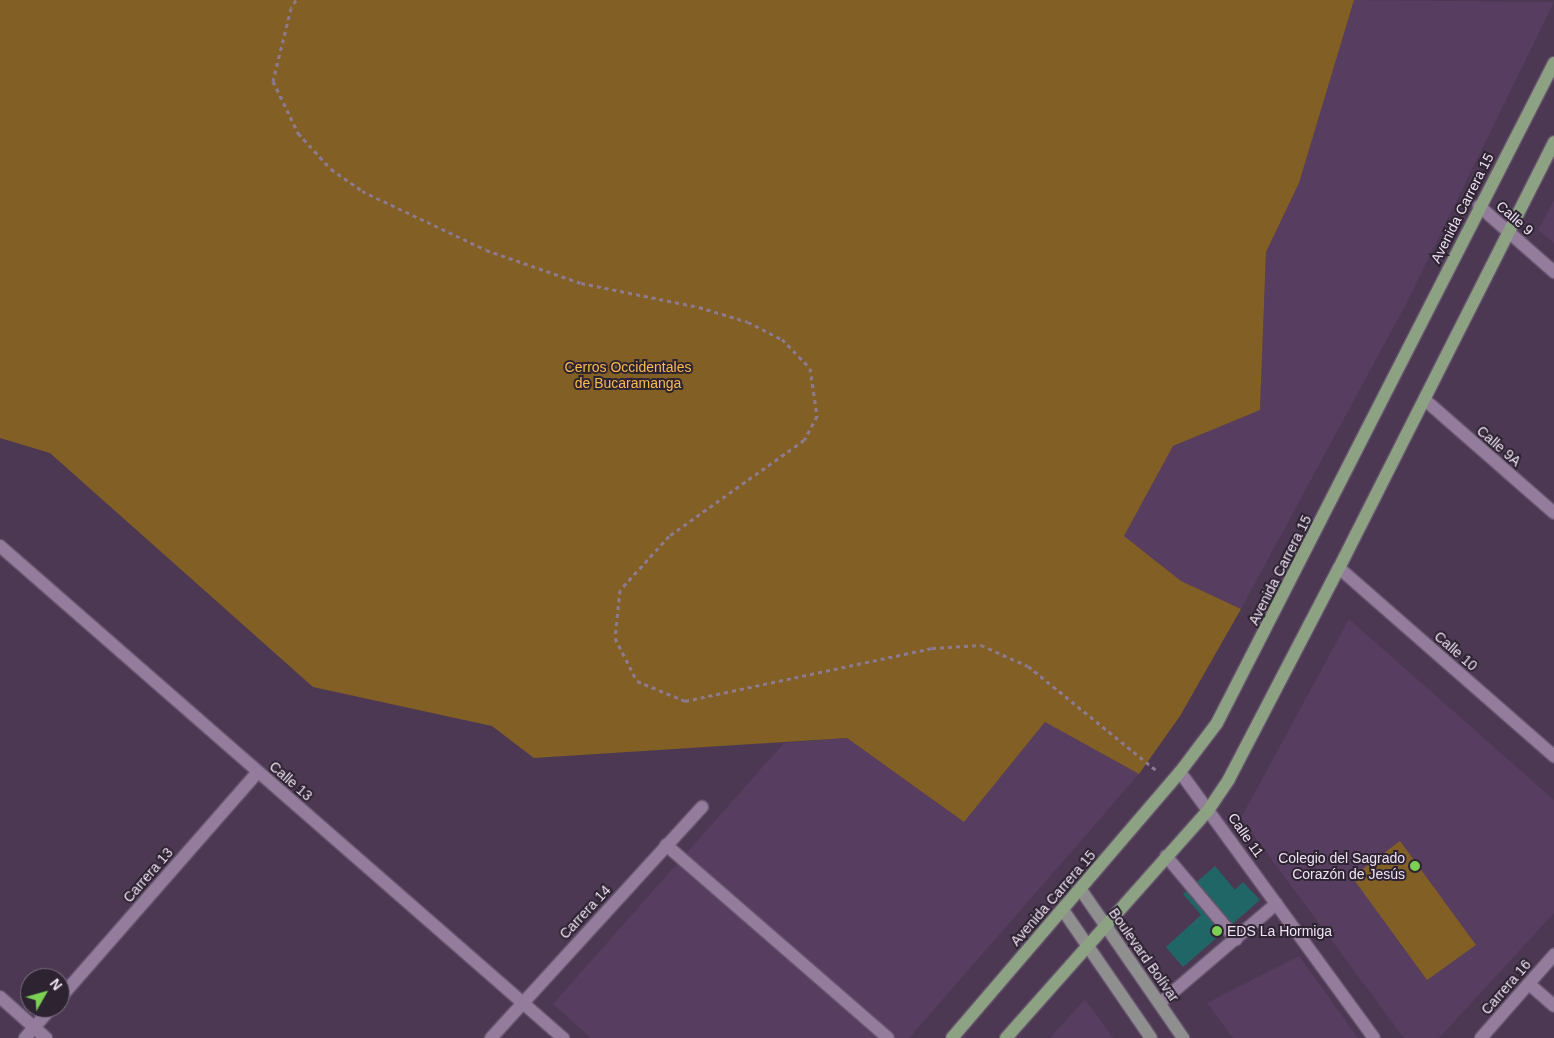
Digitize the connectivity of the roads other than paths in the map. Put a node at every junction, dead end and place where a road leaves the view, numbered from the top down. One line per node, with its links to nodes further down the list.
1 (1554, 63): 3 (main road, Avenida Carrera 15)
2 (1554, 142): 4 (main road)
3 (1479, 206): 4 (street, Calle 9); 12 (main road, Avenida Carrera 15)
4 (1508, 232): 5 (street, Calle 9); 6 (main road)
5 (1554, 272)
6 (1425, 400): 7 (street, Calle 9A); 9 (main road)
7 (1554, 513)
8 (1, 550): 11 (street, Calle 13)
9 (1339, 568): 10 (street, Calle 10); 14 (main road)
10 (1554, 756)
11 (258, 772): 25 (street, Carrera 13); 27 (street, Calle 13)
12 (1180, 772): 14 (street, Calle 11); 17 (main road, Avenida Carrera 15)
13 (702, 807): 15 (street, Carrera 14)
14 (1209, 809): 16 (main road); 18 (street, Calle 11)
15 (666, 845): 27 (street, Carrera 14); 36 (street)
16 (1166, 856): 20 (main road); 21 (street)
17 (1081, 890): 19 (main road, Avenida Carrera 15); 20 (main road, Boulevard Bolívar)
18 (1276, 904): 21 (street); 41 (street, Calle 11)
19 (1062, 910): 22 (main road); 37 (main road, Avenida Carrera 15)
20 (1105, 925): 22 (main road); 28 (main road, Boulevard Bolívar)
21 (1236, 939): 28 (street)
22 (1087, 946): 38 (main road); 39 (main road)
23 (1554, 955): 24 (street, Carrera 16)
24 (1529, 984): 29 (street); 42 (street, Carrera 16)
25 (70, 987)
26 (0, 997): 31 (street)
27 (522, 1002): 34 (street, Carrera 14); 35 (street, Calle 13)
28 (1160, 1004): 40 (main road, Boulevard Bolívar)
29 (1554, 1006)
30 (42, 1018): 31 (street)
31 (34, 1028): 32 (street); 33 (street)
32 (25, 1038)
33 (46, 1038)
34 (491, 1038)
35 (563, 1038)
36 (888, 1038)
37 (952, 1038)
38 (1006, 1038)
39 (1151, 1038)
40 (1183, 1038)
41 (1374, 1038)
42 (1482, 1038)

